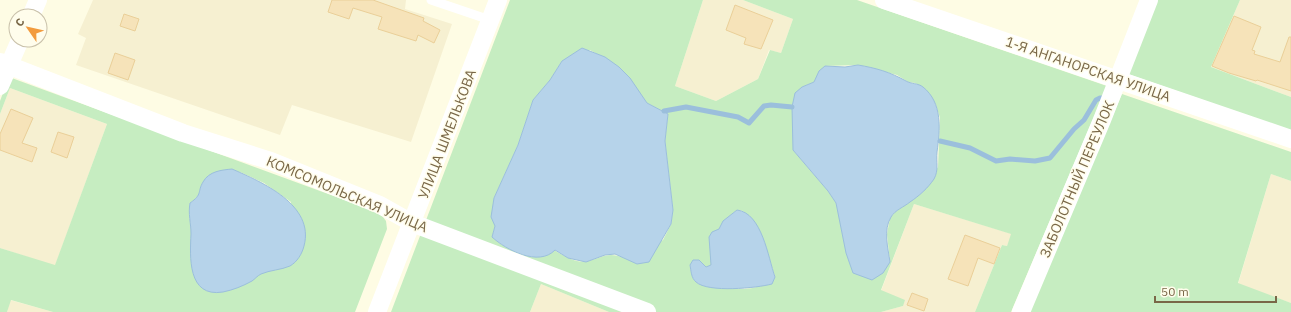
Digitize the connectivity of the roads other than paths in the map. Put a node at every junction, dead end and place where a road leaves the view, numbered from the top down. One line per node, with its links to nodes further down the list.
1 (432, 0): 5 (lane)
2 (498, 0): 5 (street, УЛИЦА ШМЕЛЬКОВА)
3 (884, 0): 8 (street, 1-Я АНГАНОРСКАЯ УЛИЦА)
4 (1149, 0): 8 (street, ЗАБОЛОТНЫЙ ПЕРЕУЛОК)
5 (490, 20): 11 (street, УЛИЦА ШМЕЛЬКОВА)
6 (15, 48): 7 (street)
7 (4, 64): 9 (street); 11 (street, КОМСОМОЛЬСКАЯ УЛИЦА)
8 (1119, 80): 10 (street, 1-Я АНГАНОРСКАЯ УЛИЦА); 14 (street, ЗАБОЛОТНЫЙ ПЕРЕУЛОК)
9 (0, 86)
10 (1291, 139)
11 (412, 223): 12 (street, УЛИЦА ШМЕЛЬКОВА); 13 (street, КОМСОМОЛЬСКАЯ УЛИЦА)
12 (377, 312)
13 (647, 312)
14 (1021, 312)

